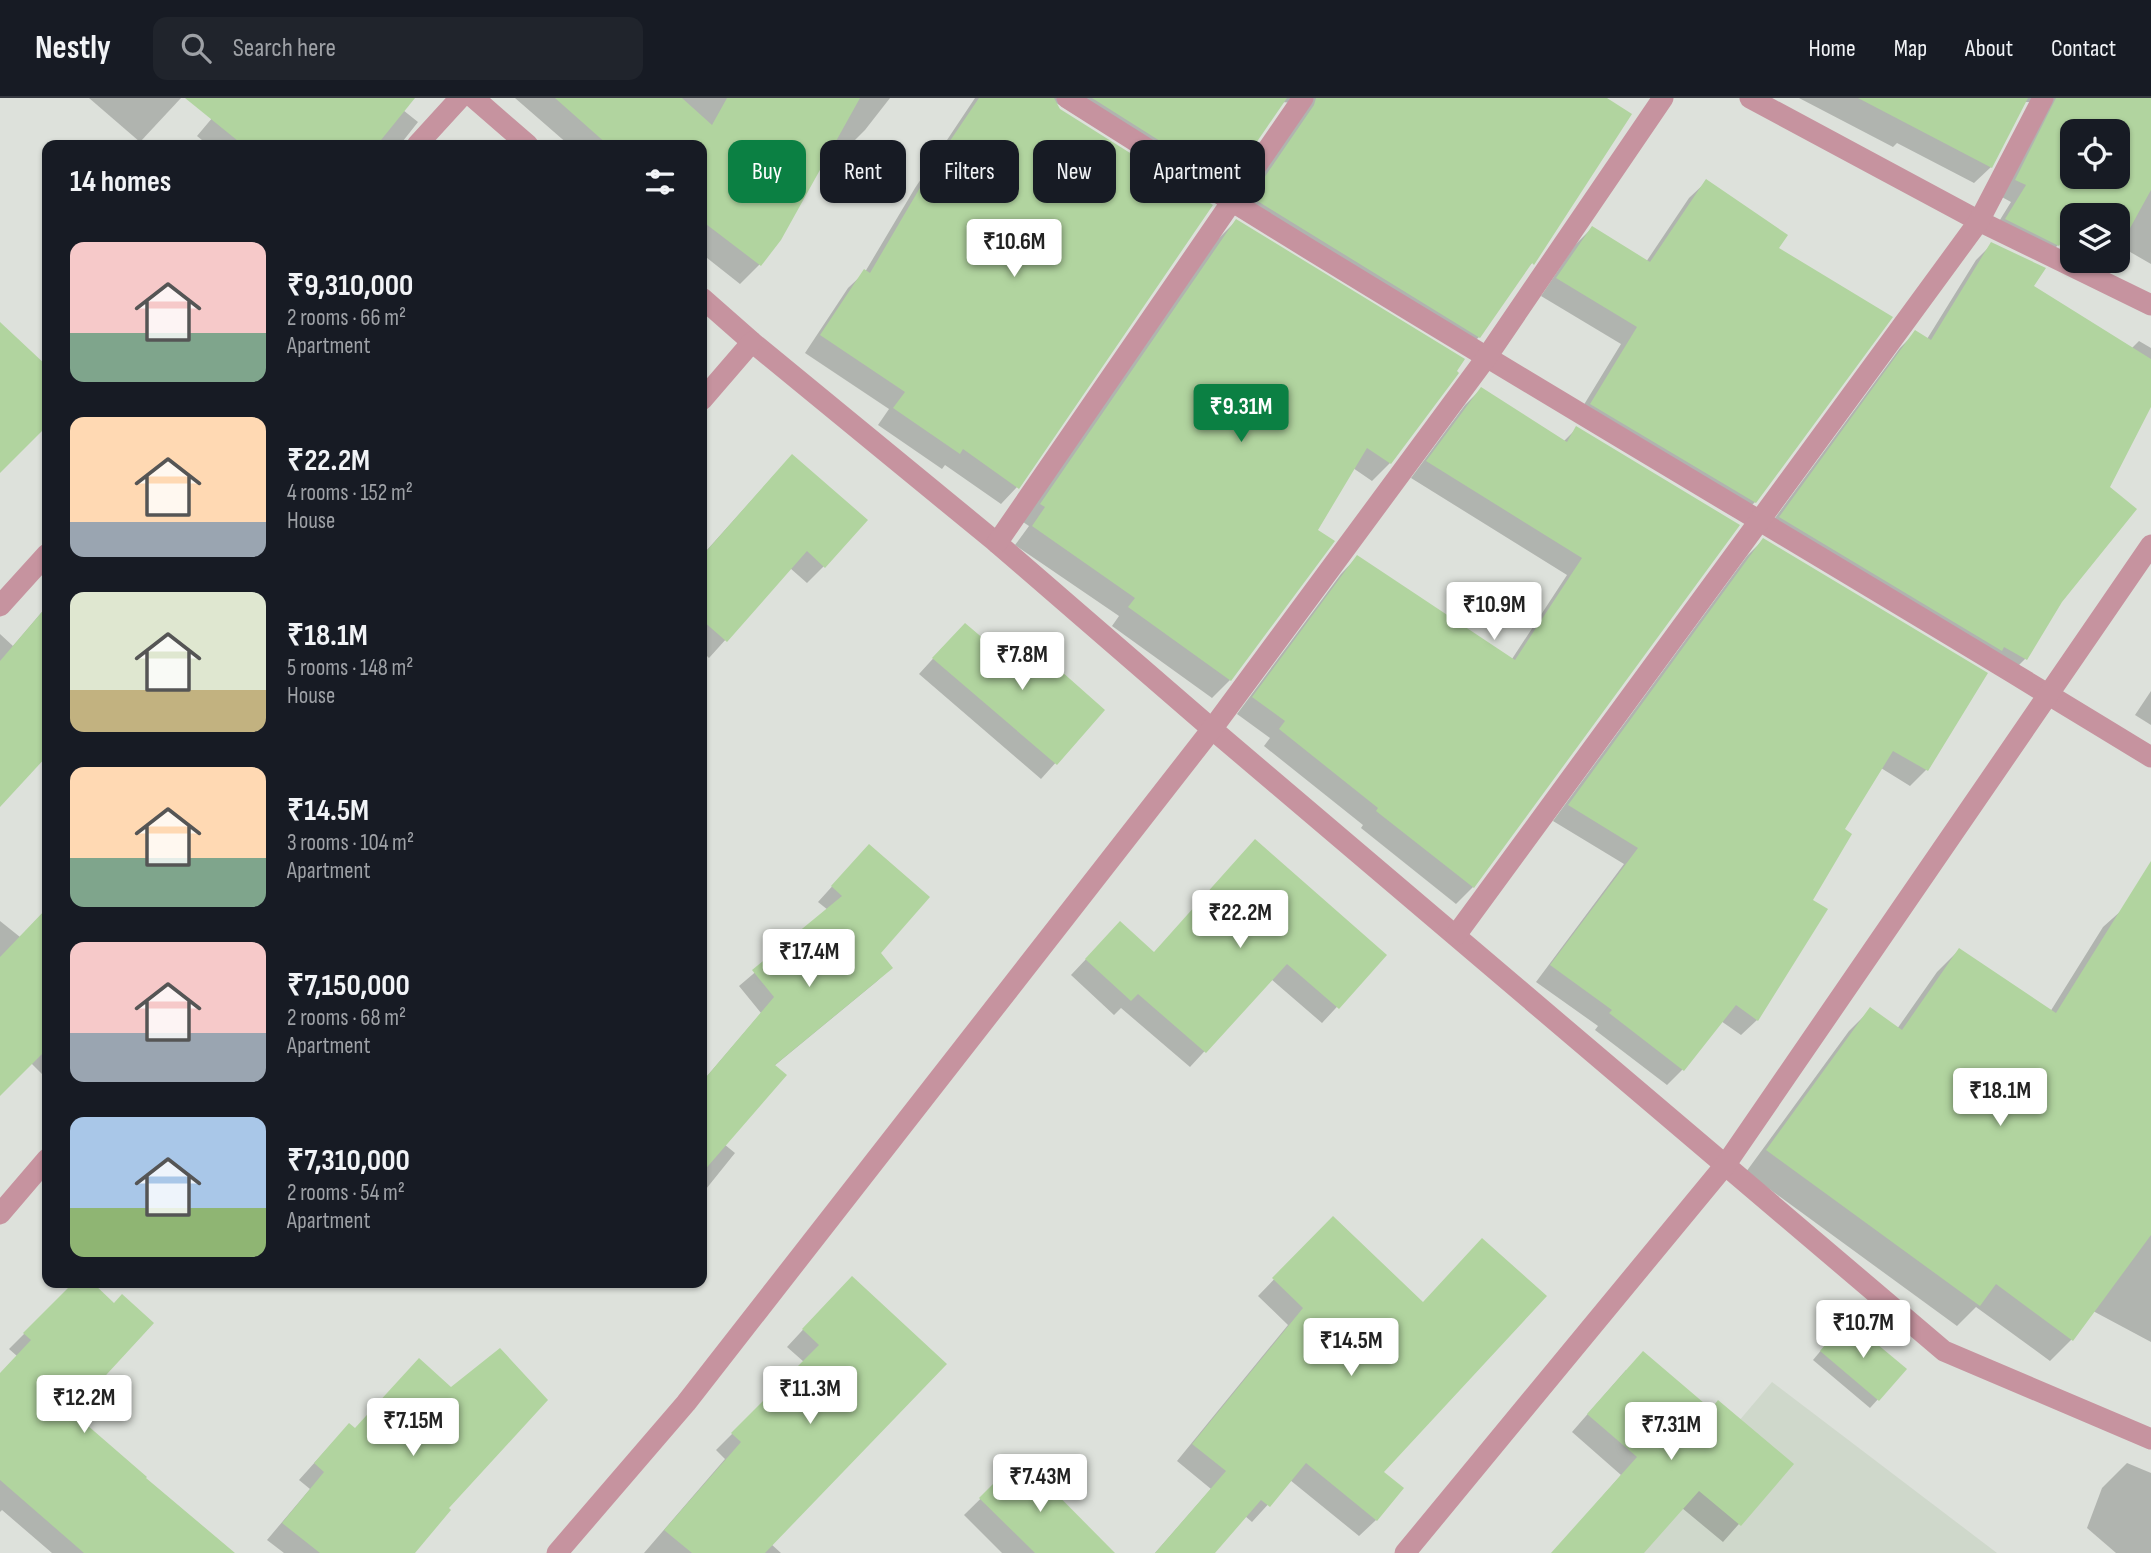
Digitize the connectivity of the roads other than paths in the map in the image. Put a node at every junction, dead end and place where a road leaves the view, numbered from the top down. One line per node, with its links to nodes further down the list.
1 (460, 98): 8 (street)
2 (474, 98): 9 (street)
3 (1067, 98): 10 (street)
4 (1303, 98): 11 (street)
5 (1663, 98): 18 (street)
6 (1750, 98): 14 (street)
7 (2043, 98): 14 (street)
8 (422, 140)
9 (522, 140)
10 (1133, 140)
11 (1265, 153)
12 (1230, 203): 21 (street)
13 (1233, 203): 18 (street)
14 (1979, 220): 16 (street); 20 (street)
15 (707, 302): 17 (street)
16 (2151, 305)
17 (752, 342): 19 (street); 21 (street)
18 (1486, 358): 20 (street); 26 (street)
19 (707, 394)
20 (1760, 521): 25 (street); 28 (street)
21 (997, 543): 26 (street)
22 (2151, 545): 25 (street)
23 (42, 560): 24 (street)
24 (0, 606)
25 (2049, 694): 27 (street); 29 (street)
26 (1212, 729): 28 (street); 33 (street)
27 (2151, 757)
28 (1456, 935): 29 (street)
29 (1726, 1164): 32 (street); 34 (street)
30 (42, 1165): 31 (street)
31 (0, 1214)
32 (2151, 1440)
33 (557, 1553)
34 (1405, 1553)

